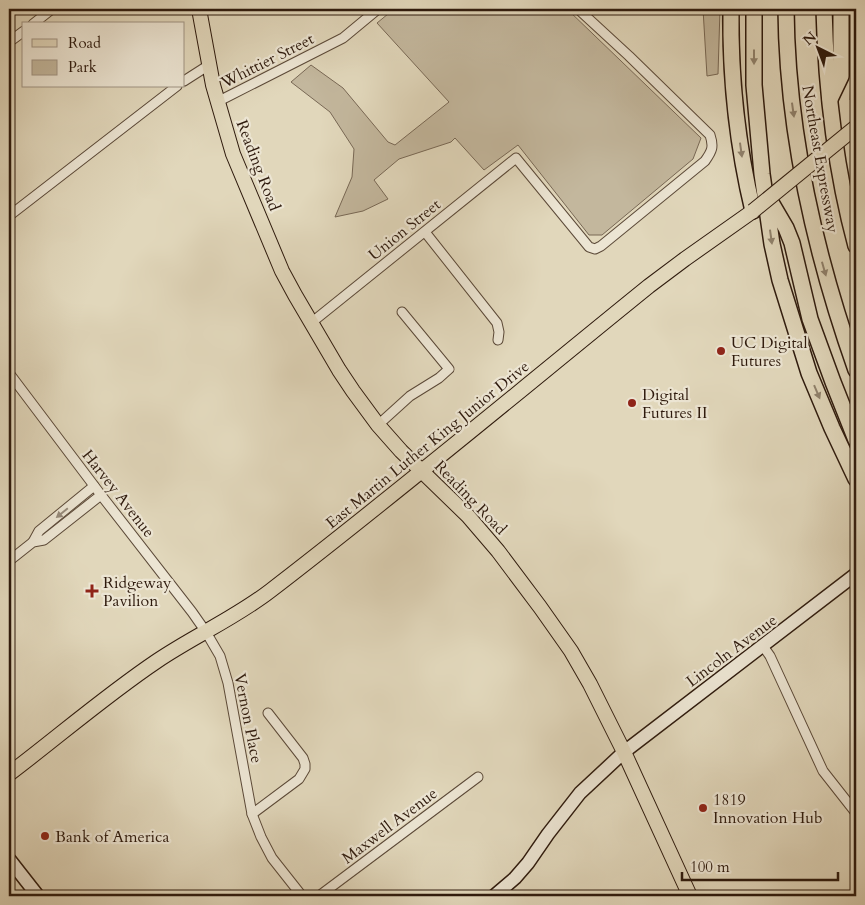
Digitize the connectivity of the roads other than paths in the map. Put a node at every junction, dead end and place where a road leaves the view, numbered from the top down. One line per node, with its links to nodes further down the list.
1 (198, 9): 13 (main road, Reading Road)
2 (378, 9): 17 (street, Whittier Street)
3 (578, 9): 22 (street, Union Street)
4 (730, 9): 20 (highway, one-way to 20)
5 (754, 9): 32 (highway, one-way to 32)
6 (786, 9): 27 (highway, Northeast Expressway, one-way to 27)
7 (824, 9): 16 (highway, Northeast Expressway)
8 (841, 9): 16 (highway)
9 (49, 10): 10 (street)
10 (35, 22)
11 (22, 32): 12 (street)
12 (9, 42)
13 (209, 64): 14 (street); 17 (main road, Reading Road)
14 (185, 80)
15 (174, 88): 21 (street)
16 (829, 101): 23 (highway, Northeast Expressway)
17 (218, 102): 25 (main road, Reading Road)
18 (856, 127): 19 (main road, East Martin Luther King Junior Drive, bridge)
19 (769, 199): 20 (main road, East Martin Luther King Junior Drive, bridge); 30 (highway)
20 (749, 214): 31 (main road, East Martin Luther King Junior Drive)
21 (9, 216)
22 (425, 232): 25 (street, Union Street); 26 (street)
23 (856, 246)
24 (402, 312): 29 (street)
25 (311, 323): 29 (main road, Reading Road)
26 (498, 340)
27 (856, 370)
28 (9, 373): 33 (street, Harvey Avenue)
29 (378, 424): 31 (main road, Reading Road)
30 (856, 440)
31 (422, 471): 38 (main road, East Martin Luther King Junior Drive); 41 (main road, Reading Road)
32 (856, 479)
33 (94, 486): 34 (street, Harvey Avenue); 35 (street, one-way to 35)
34 (101, 496): 35 (street); 38 (street, Harvey Avenue)
35 (33, 542): 36 (street)
36 (9, 562)
37 (856, 574): 39 (street, Lincoln Avenue)
38 (206, 632): 42 (main road, East Martin Luther King Junior Drive); 44 (street, Vernon Place)
39 (763, 646): 41 (street, Lincoln Avenue); 45 (street)
40 (268, 713): 44 (street, Vernon Place)
41 (624, 752): 50 (street, Lincoln Avenue); 51 (main road, Reading Road)
42 (9, 774)
43 (478, 777): 49 (street, Maxwell Avenue)
44 (252, 814): 48 (street, Vernon Place)
45 (856, 814)
46 (9, 859): 47 (street)
47 (38, 896)
48 (302, 896)
49 (319, 896)
50 (494, 896)
51 (690, 896)

